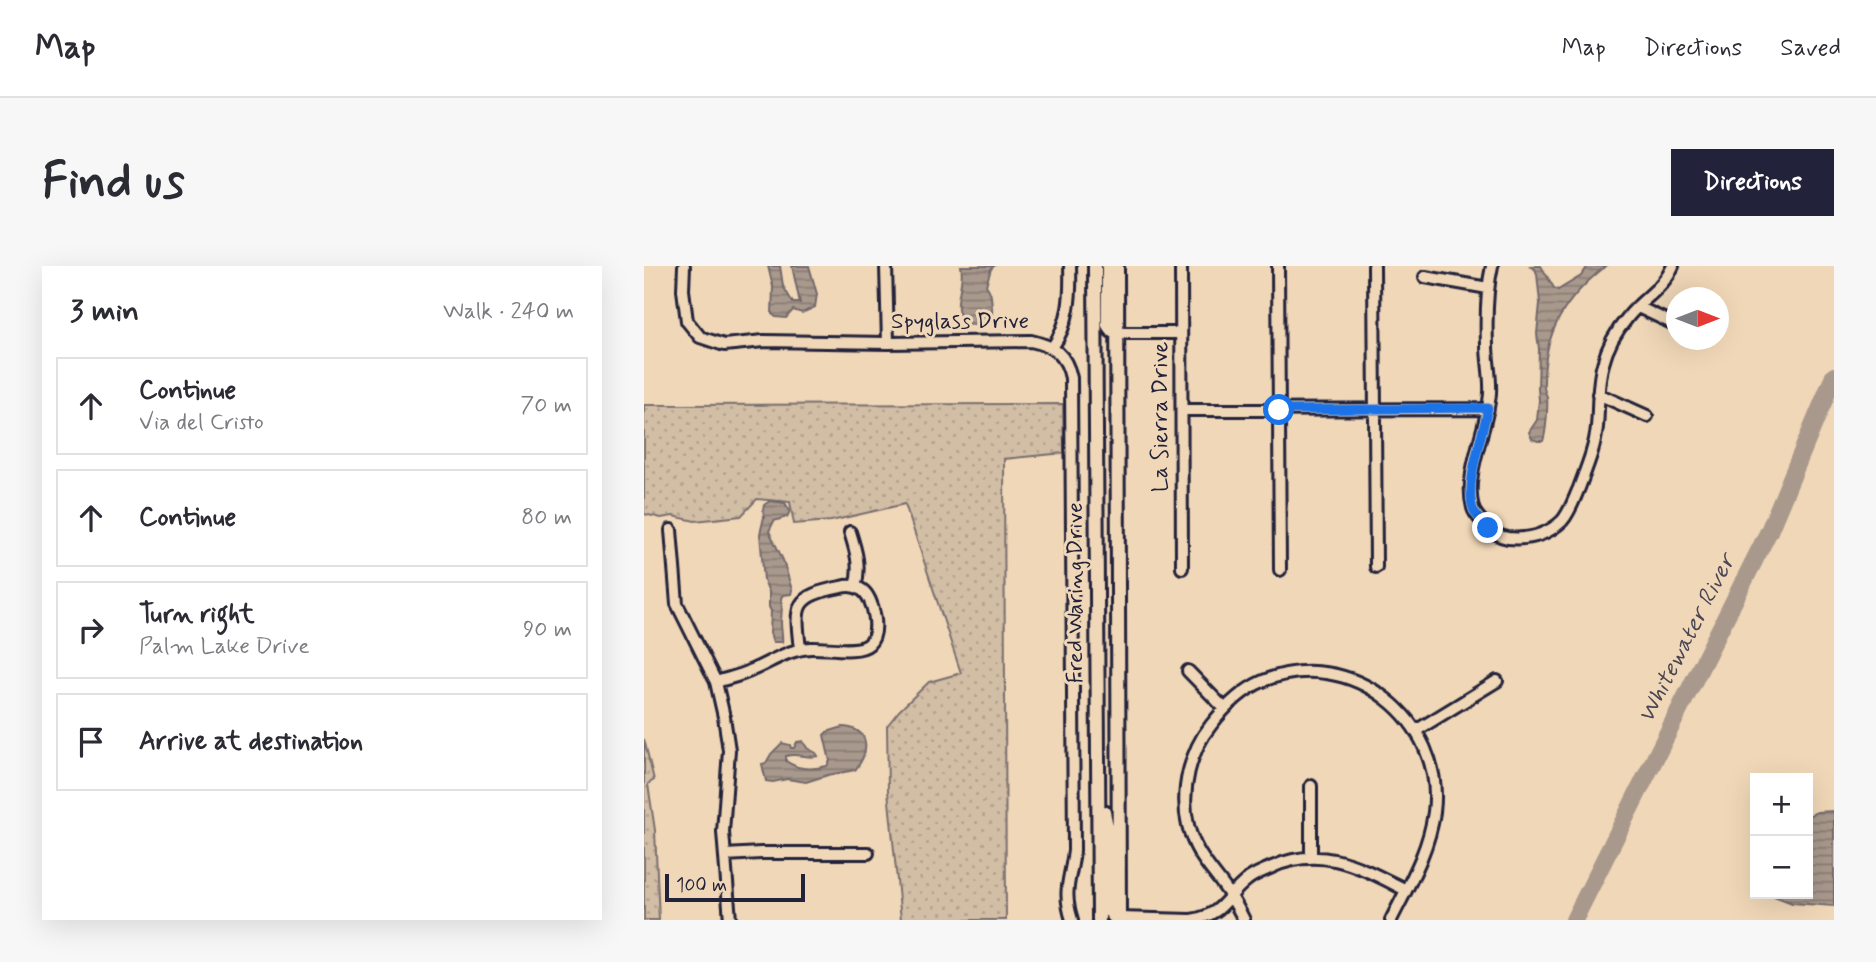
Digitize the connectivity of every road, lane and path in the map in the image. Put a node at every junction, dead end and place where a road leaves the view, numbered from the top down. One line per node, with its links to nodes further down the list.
1 (684, 266): 18 (street, Spyglass Drive)
2 (886, 266): 18 (street)
3 (1070, 266): 19 (street)
4 (1096, 266): 38 (main road, Fred Waring Drive)
5 (1108, 266): 17 (main road)
6 (1117, 266): 17 (main road, Fred Waring Drive)
7 (1181, 266): 16 (street, La Sierra Drive)
8 (1278, 266): 24 (street)
9 (1374, 266): 22 (street)
10 (1492, 266): 13 (street)
11 (1673, 266): 14 (street)
12 (1425, 277): 13 (street)
13 (1488, 288): 21 (street)
14 (1638, 307): 15 (street); 20 (street)
15 (1666, 320)
16 (1181, 332): 17 (street); 23 (street, La Sierra Drive)
17 (1117, 333): 45 (main road, Fred Waring Drive)
18 (888, 342): 19 (street, Spyglass Drive)
19 (1052, 348): 47 (street, Spyglass Drive)
20 (1598, 394): 21 (street); 25 (street)
21 (1488, 408): 22 (street)
22 (1374, 409): 24 (street); 28 (street)
23 (1182, 410): 24 (street); 29 (street, La Sierra Drive)
24 (1279, 410): 30 (street)
25 (1647, 416)
26 (671, 530): 35 (street)
27 (850, 532): 31 (street)
28 (1376, 567)
29 (1182, 568)
30 (1280, 570)
31 (855, 587): 32 (street); 32 (street)
32 (800, 649): 35 (street)
33 (1188, 671): 36 (street)
34 (1497, 681): 37 (street)
35 (716, 682): 41 (street)
36 (1224, 708): 37 (street); 44 (street)
37 (1417, 730): 43 (street)
38 (1098, 784): 45 (main road); 48 (main road, Fred Waring Drive)
39 (1311, 786): 42 (street)
40 (868, 853): 41 (street)
41 (725, 855): 46 (street)
42 (1311, 857): 43 (street); 44 (street)
43 (1406, 890): 50 (street)
44 (1231, 897): 45 (street); 49 (street)
45 (1119, 919)
46 (730, 920)
47 (1072, 920)
48 (1099, 920)
49 (1244, 920)
50 (1391, 920)

